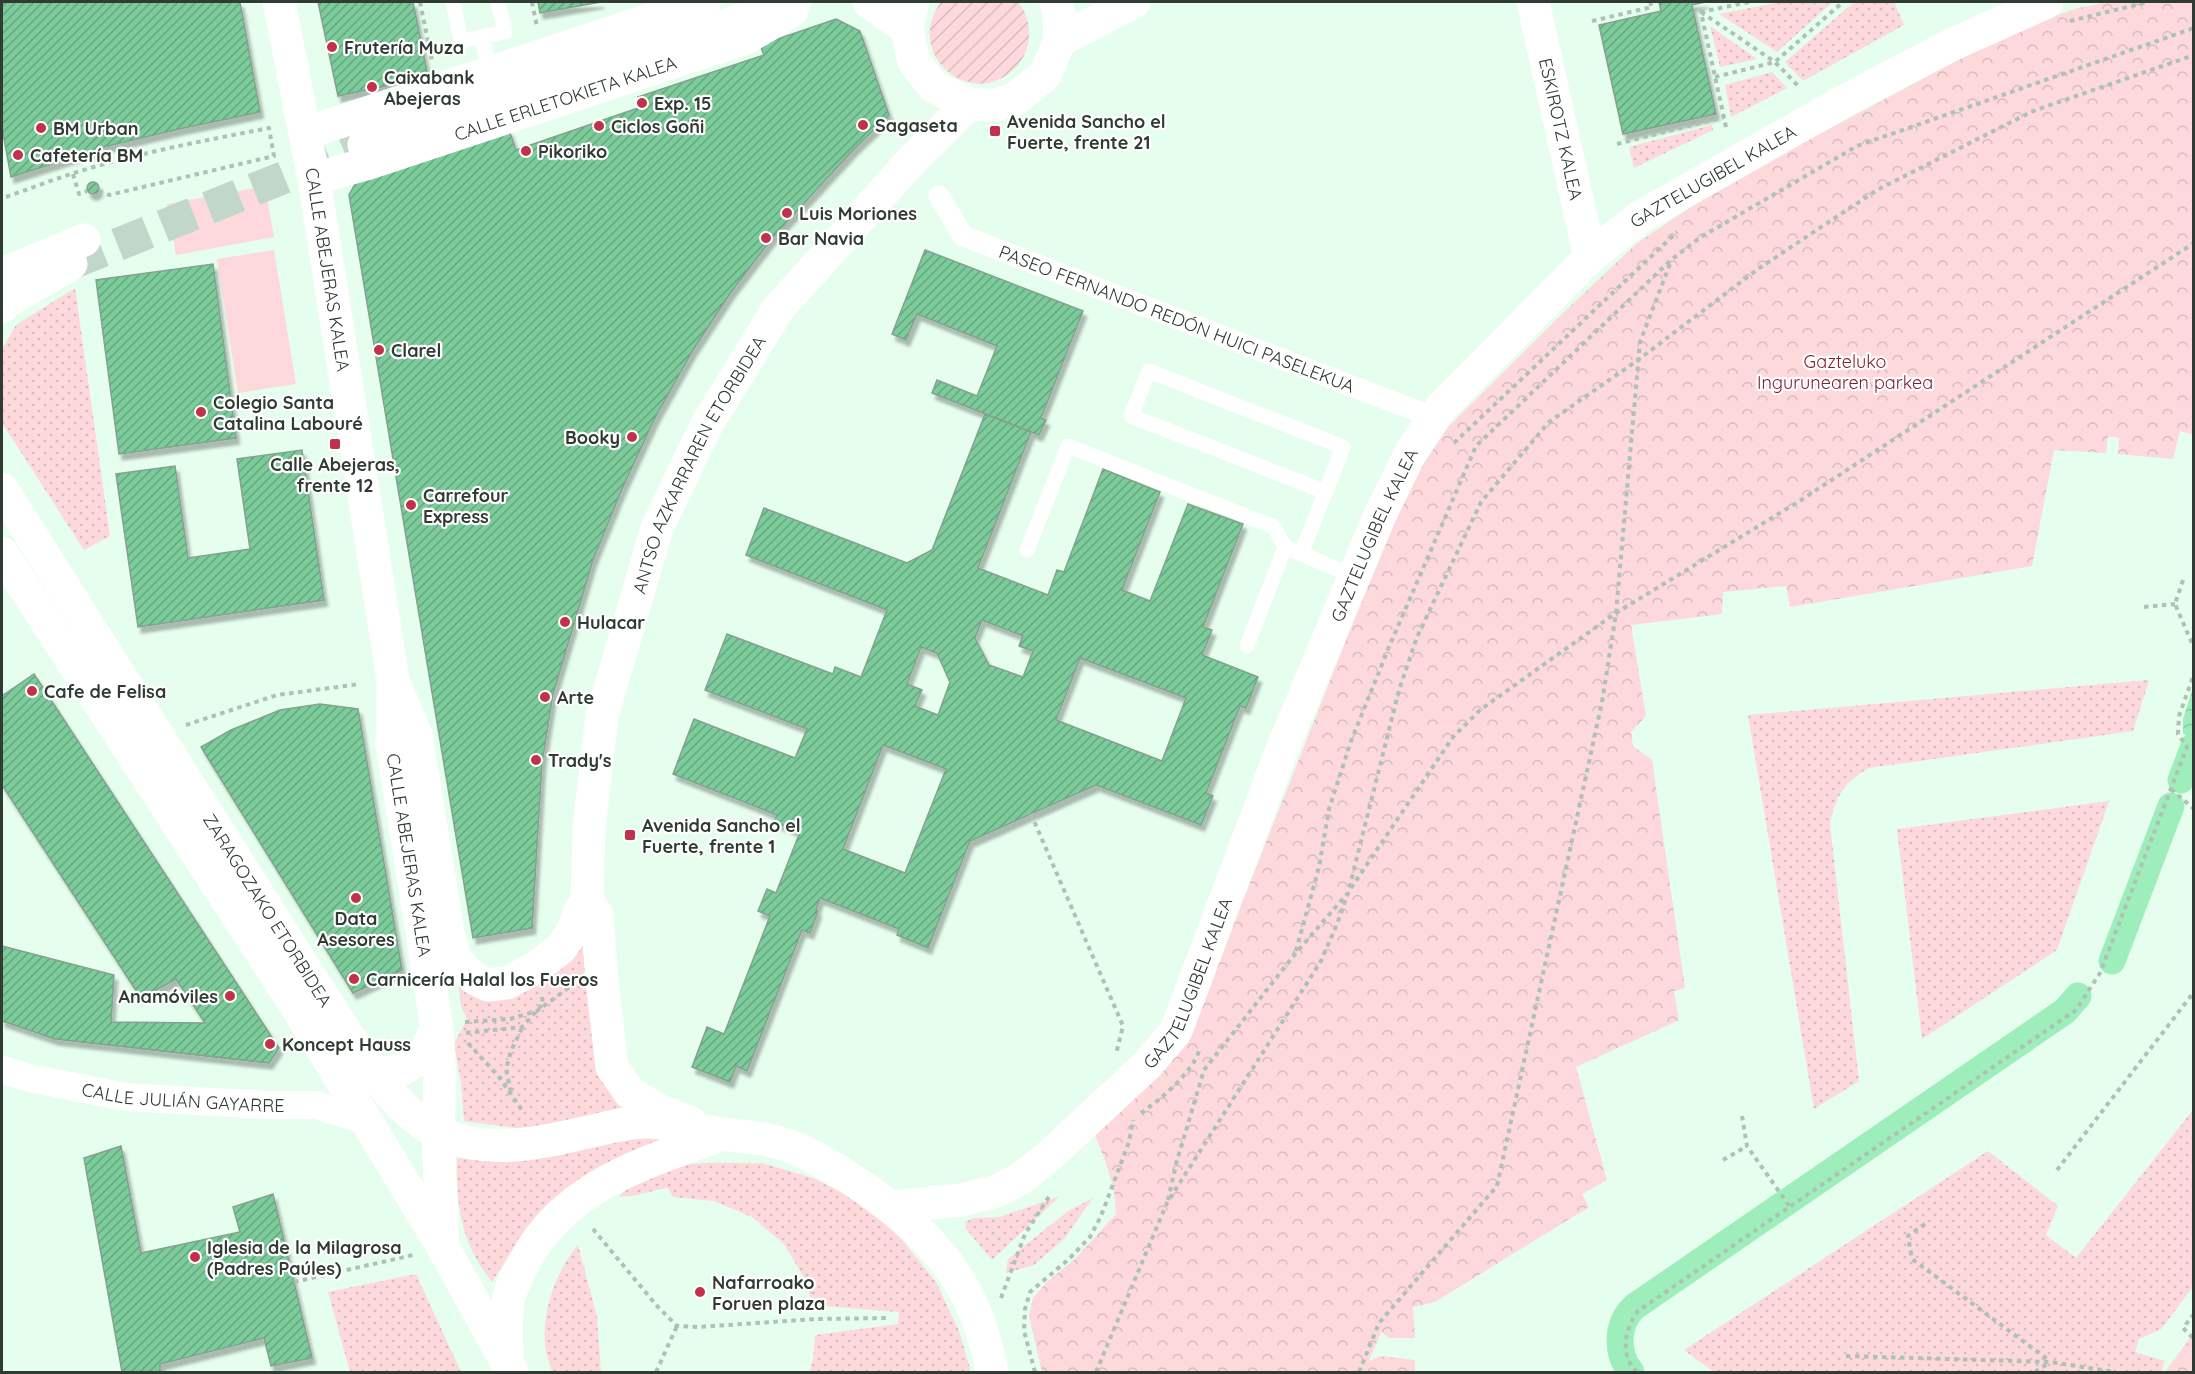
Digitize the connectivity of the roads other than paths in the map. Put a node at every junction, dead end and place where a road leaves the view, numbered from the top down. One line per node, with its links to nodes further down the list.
1 (279, 2): 18 (street, CALLE ABEJERAS KALEA)
2 (453, 2): 14 (lane)
3 (498, 2): 14 (lane)
4 (704, 2): 16 (street)
5 (756, 2): 6 (street, CALLE ERLETOKIETA KALEA)
6 (795, 2)
7 (808, 2): 19 (street, CALLE ERLETOKIETA KALEA)
8 (869, 2): 13 (street)
9 (1056, 2): 15 (street)
10 (1134, 2): 15 (street)
11 (1533, 2): 21 (street, ESKIROTZ KALEA)
12 (2054, 12): 21 (street, GAZTELUGIBEL KALEA)
13 (910, 15): 17 (street)
14 (482, 37): 16 (lane)
15 (1060, 40): 17 (street)
16 (490, 74): 18 (street)
17 (969, 104): 34 (street, ANTSO AZKARRAREN ETORBIDEA)
18 (306, 133): 19 (street, CALLE ABEJERAS KALEA)
19 (314, 179): 33 (street, CALLE ABEJERAS KALEA)
20 (939, 196): 24 (street, PASEO FERNANDO REDÓN HUICI PASELEKUA)
21 (1590, 257): 24 (street, GAZTELUGIBEL KALEA)
22 (2, 274): 23 (street)
23 (2, 307)
24 (1434, 418): 31 (street, GAZTELUGIBEL KALEA)
25 (2, 489): 38 (street, ZARAGOZAKO ETORBIDEA)
26 (1326, 492): 26 (lane); 30 (lane)
27 (1284, 547): 28 (lane); 30 (lane); 32 (lane)
28 (1027, 550)
29 (2, 553): 39 (street, ZARAGOZAKO ETORBIDEA)
30 (1301, 554): 31 (lane)
31 (1354, 576): 42 (street, GAZTELUGIBEL KALEA)
32 (1247, 646)
33 (393, 680): 35 (street, CALLE ABEJERAS KALEA); 36 (street, CALLE ABEJERAS KALEA)
34 (587, 900): 35 (street, ANTSO AZKARRAREN ETORBIDEA); 41 (street, ANTSO AZKARRAREN ETORBIDEA)
35 (507, 982)
36 (437, 1028): 38 (street); 40 (street, CALLE ABEJERAS KALEA)
37 (2, 1070): 39 (street, CALLE JULIÁN GAYARRE)
38 (375, 1075): 40 (street, ZARAGOZAKO ETORBIDEA)
39 (367, 1121): 43 (street, ZARAGOZAKO ETORBIDEA)
40 (438, 1133): 41 (street, ZARAGOZAKO ETORBIDEA); 43 (street, CALLE ABEJERAS KALEA)
41 (721, 1134): 42 (street); 44 (street)
42 (892, 1207): 45 (street)
43 (432, 1250): 44 (street, ZARAGOZAKO ETORBIDEA)
44 (509, 1367)
45 (992, 1372)

